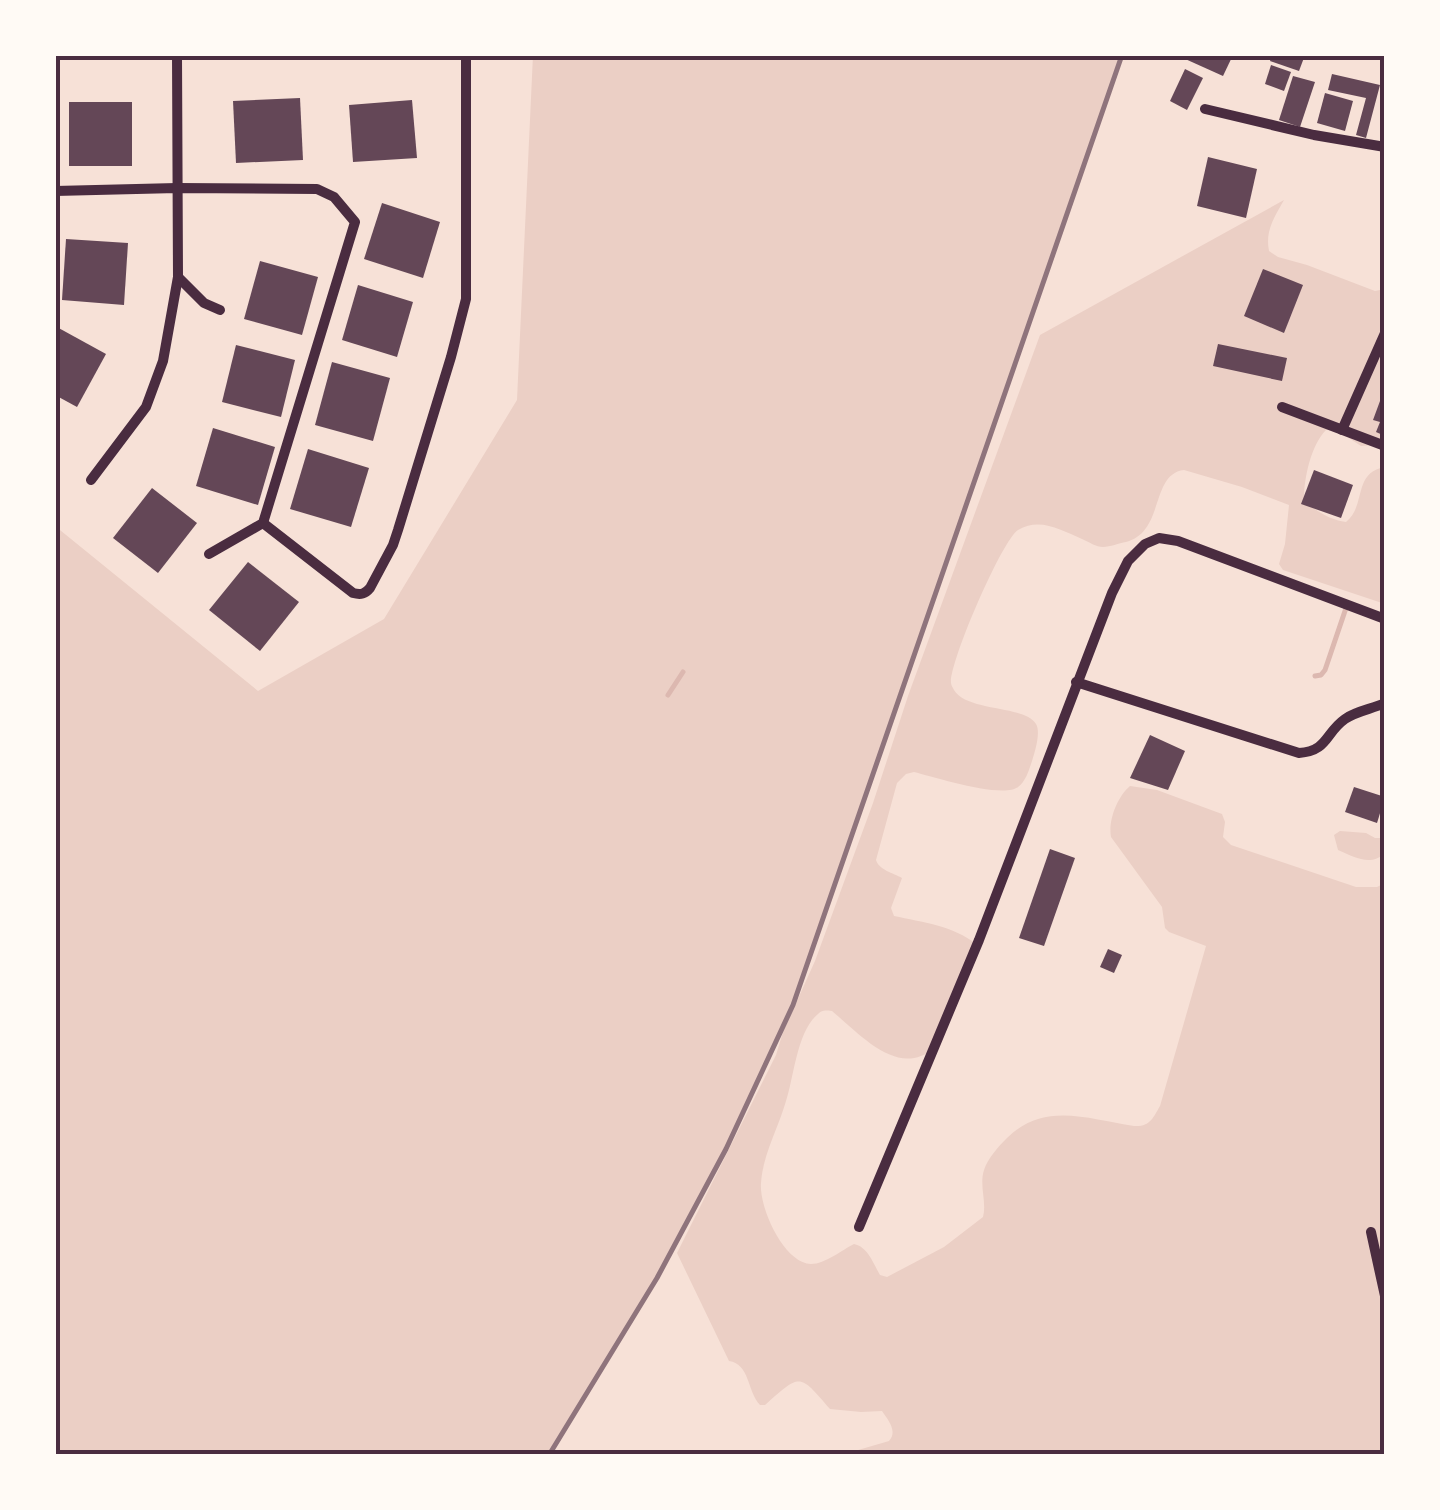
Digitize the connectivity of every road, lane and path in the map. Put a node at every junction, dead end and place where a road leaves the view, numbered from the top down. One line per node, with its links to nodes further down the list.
1 (177, 55): 5 (street)
2 (466, 55): 14 (street)
3 (1205, 109): 4 (street)
4 (1385, 148)
5 (177, 188): 6 (street); 7 (street); 14 (street)
6 (55, 191)
7 (178, 278): 8 (street); 13 (street)
8 (220, 310)
9 (1385, 332): 11 (street)
10 (1282, 407): 11 (street)
11 (1342, 430): 12 (street)
12 (1385, 446)
13 (91, 480)
14 (263, 523): 15 (street)
15 (209, 554)
16 (1385, 619): 17 (street)
17 (1076, 682): 18 (street); 19 (street)
18 (1385, 703)
19 (860, 1226)
20 (1371, 1232): 21 (street)
21 (1385, 1296)

